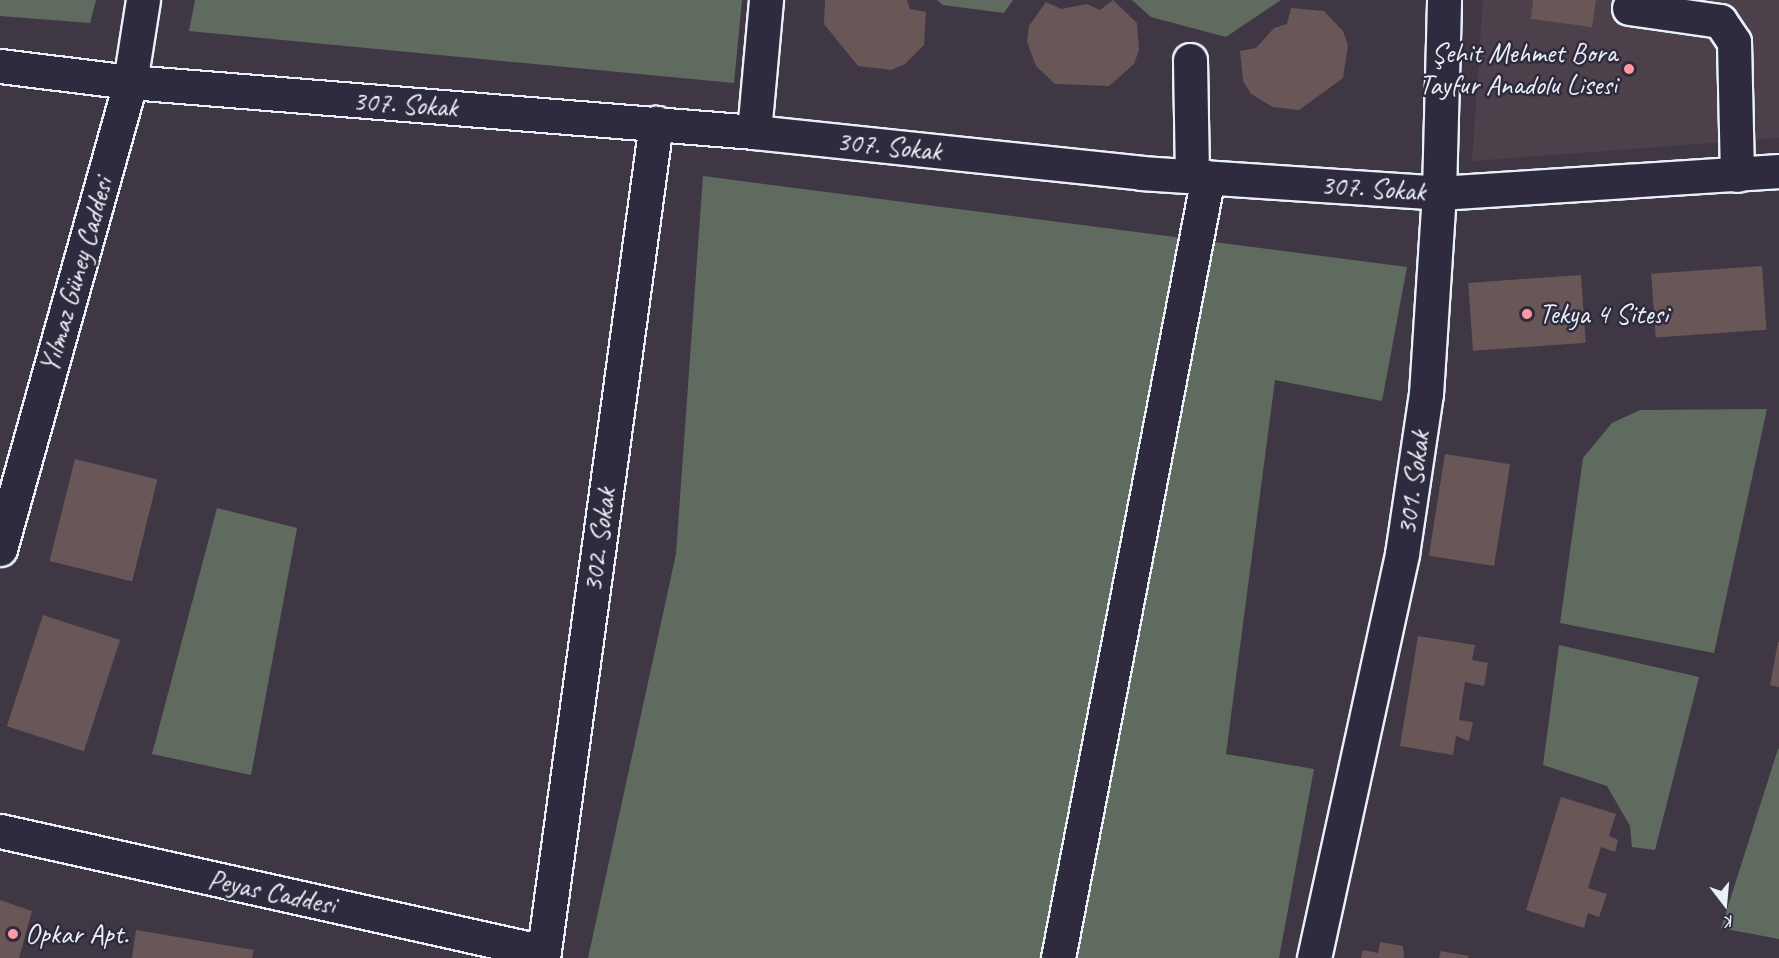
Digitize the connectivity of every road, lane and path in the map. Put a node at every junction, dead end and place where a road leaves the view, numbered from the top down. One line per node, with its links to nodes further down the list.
1 (143, 0): 7 (street, Yılmaz Güney Caddesi)
2 (766, 0): 9 (street)
3 (1444, 0): 13 (street, 301. Sokak)
4 (1629, 8): 11 (street)
5 (1190, 60): 12 (street)
6 (0, 66): 7 (street, 307. Sokak)
7 (130, 82): 8 (street, 307. Sokak); 14 (street, Yılmaz Güney Caddesi)
8 (656, 123): 9 (street, 307. Sokak); 16 (street, 302. Sokak)
9 (754, 132): 12 (street, 307. Sokak)
10 (1779, 171): 11 (street, 307. Sokak)
11 (1737, 174): 13 (street, 307. Sokak)
12 (1200, 177): 13 (street, 307. Sokak); 17 (street)
13 (1439, 193): 18 (street, 301. Sokak)
14 (0, 549)
15 (0, 831): 16 (street, Peyas Caddesi)
16 (543, 955)
17 (1058, 958)
18 (1314, 958)

